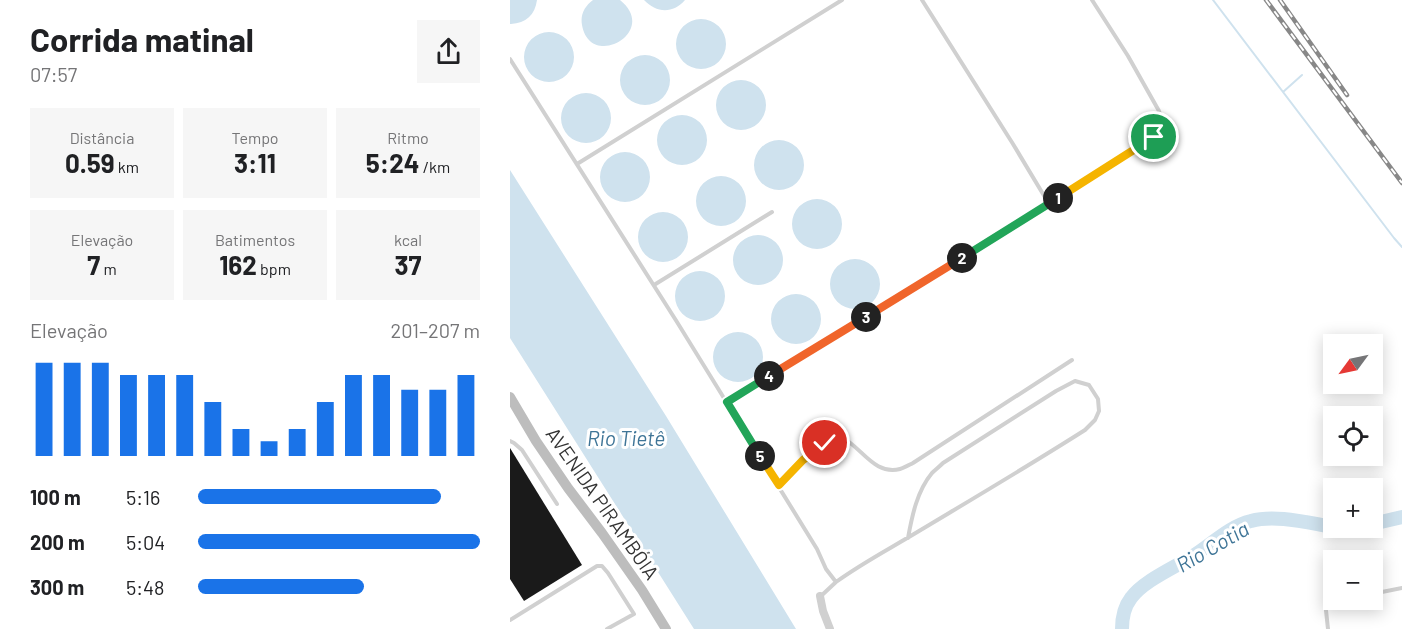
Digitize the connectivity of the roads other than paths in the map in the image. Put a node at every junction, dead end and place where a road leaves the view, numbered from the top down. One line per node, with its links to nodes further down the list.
1 (842, 0): 5 (lane)
2 (922, 0): 6 (lane)
3 (1092, 0): 6 (lane)
4 (510, 59): 5 (lane)
5 (577, 164): 8 (lane)
6 (1049, 204): 11 (lane)
7 (772, 212): 8 (lane)
8 (654, 285): 11 (lane)
9 (1072, 360): 13 (lane)
10 (510, 397): 23 (main road, AVENIDA PIRAMBÓIA)
11 (727, 402): 13 (lane)
12 (510, 441): 14 (lane)
13 (779, 485): 16 (lane)
14 (556, 504)
15 (908, 538): 15 (lane); 16 (lane)
16 (836, 582): 19 (lane)
17 (1402, 588): 18 (lane)
18 (1383, 592)
19 (820, 596): 24 (street)
20 (1326, 610): 25 (lane)
21 (510, 620): 22 (lane)
22 (607, 629)
23 (666, 629)
24 (830, 629)
25 (1328, 629)

